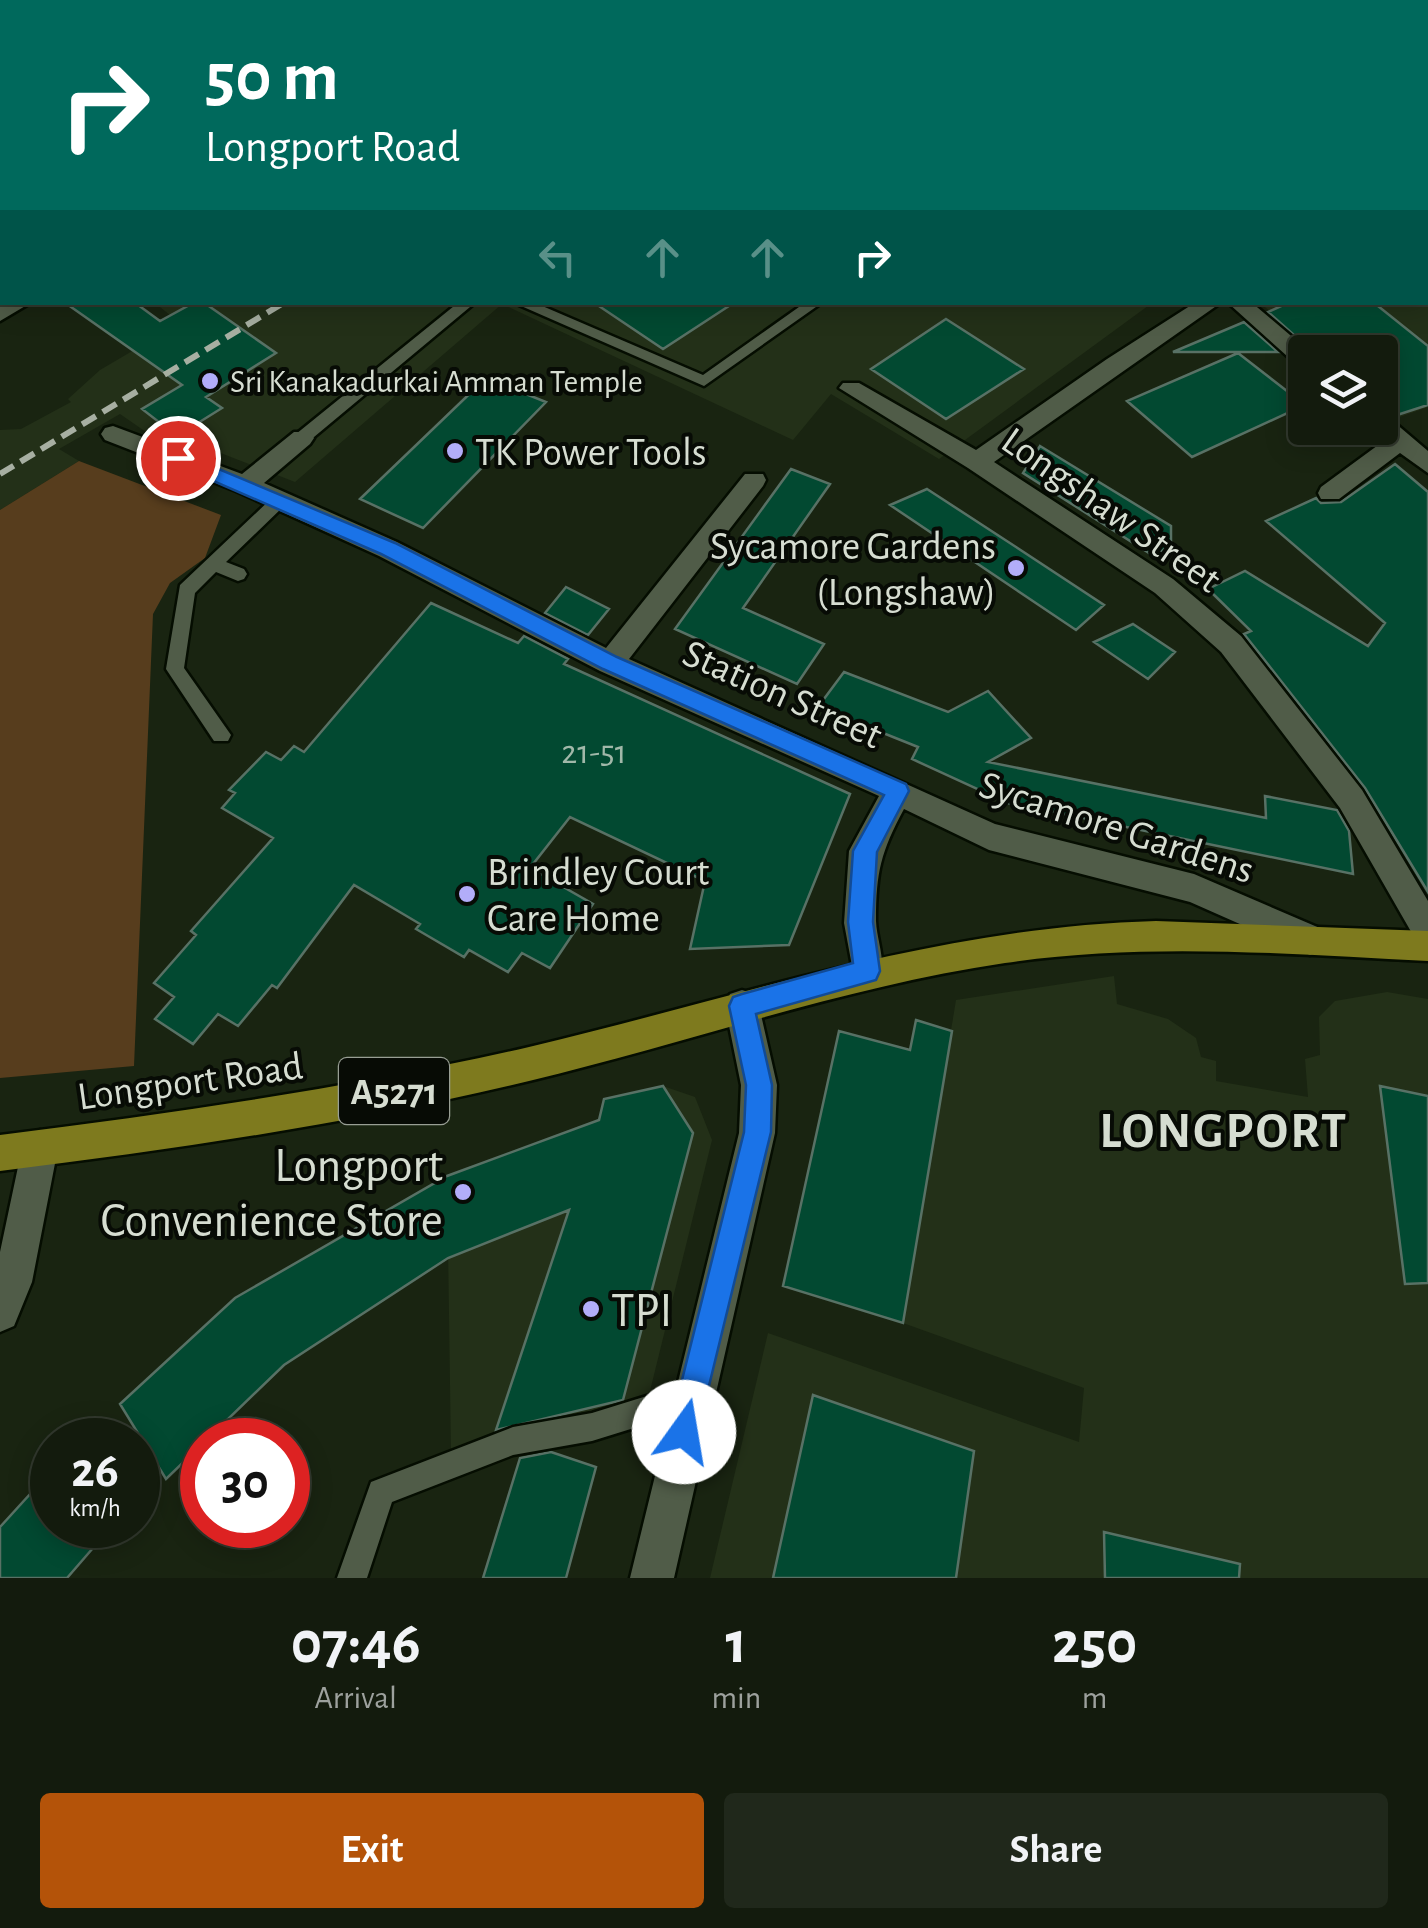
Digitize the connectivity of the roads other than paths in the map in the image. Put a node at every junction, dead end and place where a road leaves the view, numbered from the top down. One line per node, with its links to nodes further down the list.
1 (466, 305): 9 (lane)
2 (527, 305): 3 (lane)
3 (812, 305)
4 (1207, 305): 12 (street)
5 (1240, 305): 6 (street)
6 (1288, 346)
7 (850, 388): 12 (street, Longshaw Street)
8 (113, 434): 15 (street, Station Street)
9 (302, 438): 15 (street)
10 (1398, 438): 11 (street)
11 (1401, 440): 13 (street); 16 (street)
12 (977, 462): 23 (street, Longshaw Street)
13 (1428, 464)
14 (754, 480): 20 (street)
15 (245, 485): 17 (street, Station Street)
16 (1330, 493)
17 (279, 501): 18 (lane); 20 (street, Station Street)
18 (213, 564): 19 (lane); 21 (lane)
19 (238, 574)
20 (610, 663): 22 (street, Station Street)
21 (220, 735)
22 (898, 791): 24 (street, Sycamore Gardens); 26 (street, Station Street)
23 (1428, 931)
24 (1310, 940): 25 (main road, A5271); 26 (main road, A5271)
25 (1428, 946)
26 (867, 971): 27 (main road, Longport Road / A5271)
27 (742, 1006): 28 (main road, Longport Road / A5271); 31 (street)
28 (40, 1148): 29 (main road, A5271); 30 (street, Longport Road)
29 (0, 1153)
30 (0, 1312)
31 (692, 1396): 32 (lane); 33 (street)
32 (352, 1578)
33 (652, 1578)

